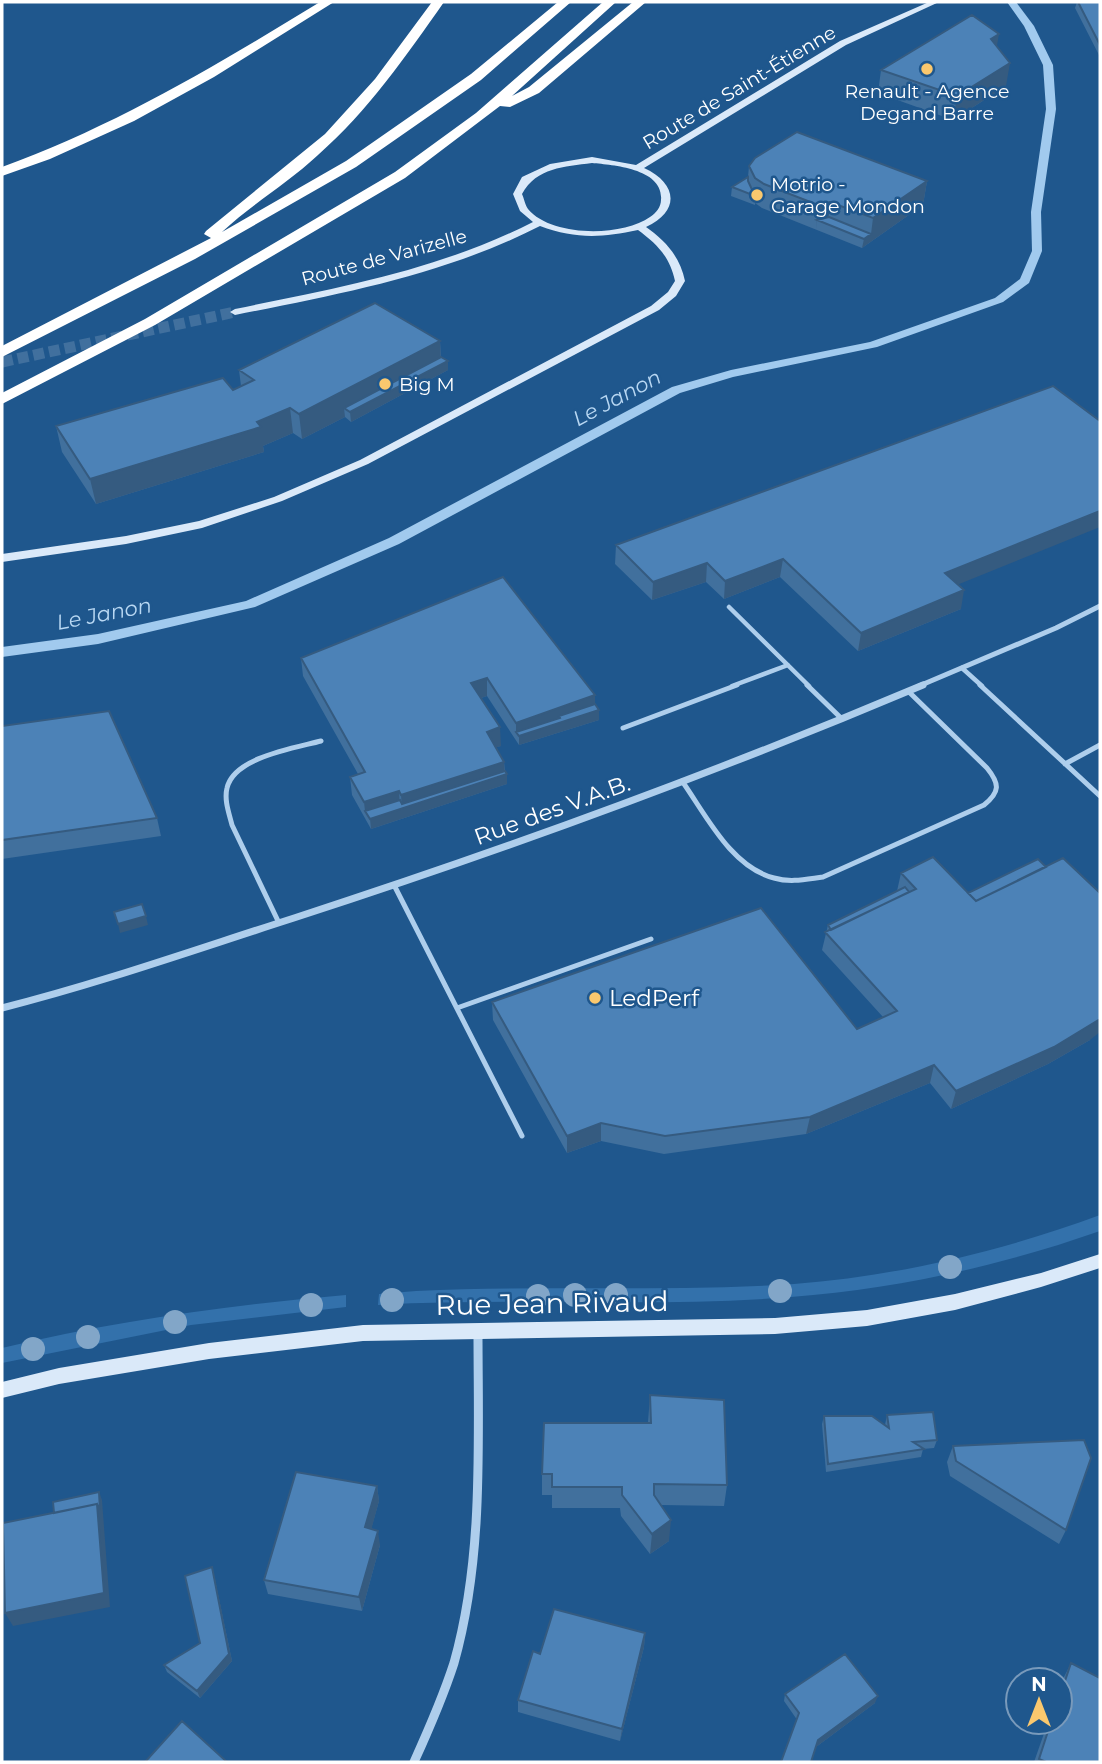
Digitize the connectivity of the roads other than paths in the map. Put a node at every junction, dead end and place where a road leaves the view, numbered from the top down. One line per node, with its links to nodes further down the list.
1 (328, 2): 9 (highway)
2 (438, 2): 12 (highway)
3 (565, 2): 12 (highway)
4 (610, 2): 7 (highway)
5 (640, 2): 7 (highway)
6 (935, 2): 8 (street, Route de Saint-Étienne)
7 (481, 116): 15 (highway)
8 (638, 168): 10 (street); 11 (street)
9 (2, 172)
10 (538, 223): 11 (street); 13 (street, Route de Varizelle)
11 (640, 227): 16 (street)
12 (190, 256): 14 (highway)
13 (236, 312)
14 (2, 352)
15 (2, 399)
16 (2, 558)
17 (1100, 606): 20 (street, Rue des V.A.B.)
18 (729, 607): 19 (lane)
19 (788, 665): 22 (lane); 23 (lane)
20 (962, 668): 21 (street, Rue des V.A.B.); 26 (lane)
21 (908, 691): 22 (street, Rue des V.A.B.); 27 (lane)
22 (842, 719): 27 (street, Rue des V.A.B.)
23 (623, 728)
24 (321, 741): 30 (lane)
25 (1100, 745): 26 (lane)
26 (1065, 764): 28 (lane)
27 (682, 781): 29 (street, Rue des V.A.B.)
28 (1100, 796)
29 (394, 885): 30 (street, Rue des V.A.B.); 33 (lane)
30 (279, 923): 32 (street, Rue des V.A.B.)
31 (651, 939): 33 (lane)
32 (2, 1008)
33 (457, 1008): 34 (lane)
34 (522, 1136)
35 (1100, 1261): 36 (street, Rue Jean Rivaud)
36 (478, 1329): 37 (street, Rue Jean Rivaud); 38 (street)
37 (2, 1390)
38 (414, 1762)

